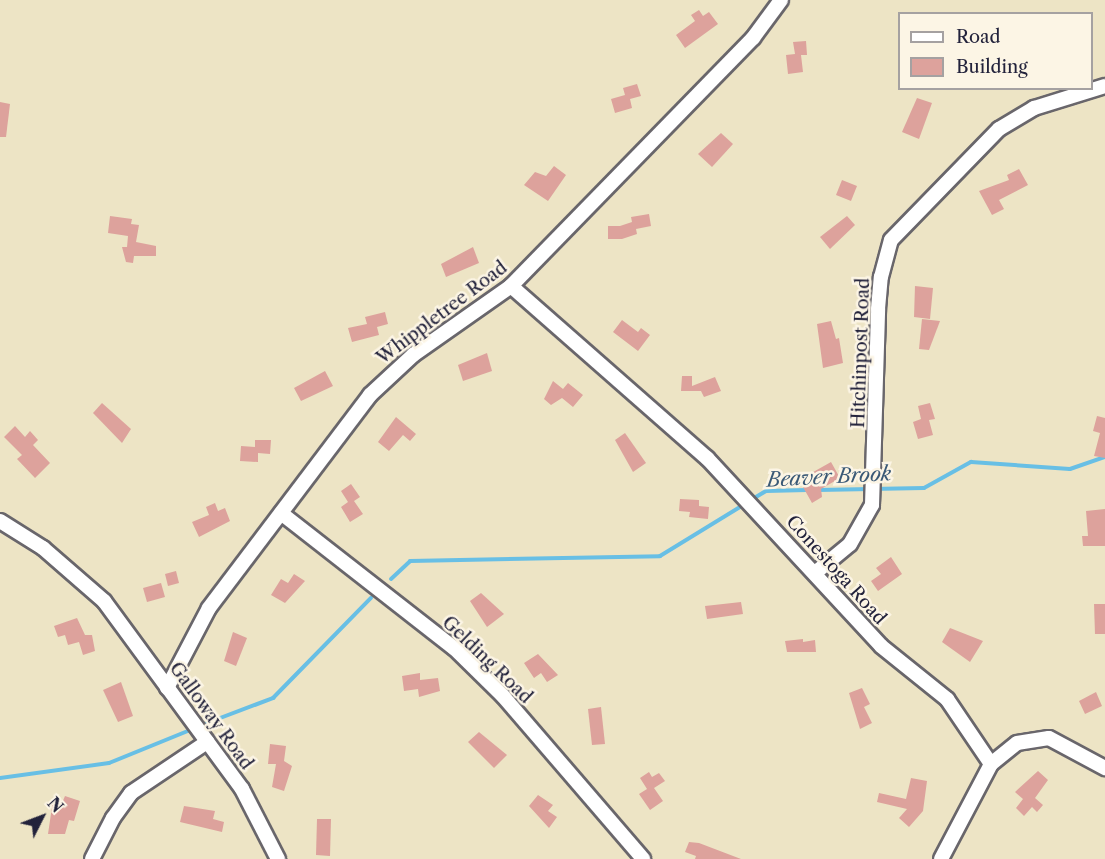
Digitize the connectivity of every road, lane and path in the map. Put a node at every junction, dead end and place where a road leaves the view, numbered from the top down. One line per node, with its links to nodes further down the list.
1 (781, 0): 3 (street, Whippletree Road)
2 (1092, 90): 6 (street, Hitchinpost Road)
3 (511, 286): 4 (street, Whippletree Road); 6 (street, Conestoga Road)
4 (281, 513): 7 (street, Whippletree Road); 13 (street, Gelding Road)
5 (0, 521): 7 (street, Galloway Road)
6 (815, 573): 9 (street, Conestoga Road)
7 (167, 688): 8 (street, Galloway Road)
8 (207, 742): 11 (street); 12 (street, Galloway Road)
9 (991, 764): 10 (street); 14 (street)
10 (1105, 768)
11 (92, 859)
12 (278, 859)
13 (643, 859)
14 (940, 859)

